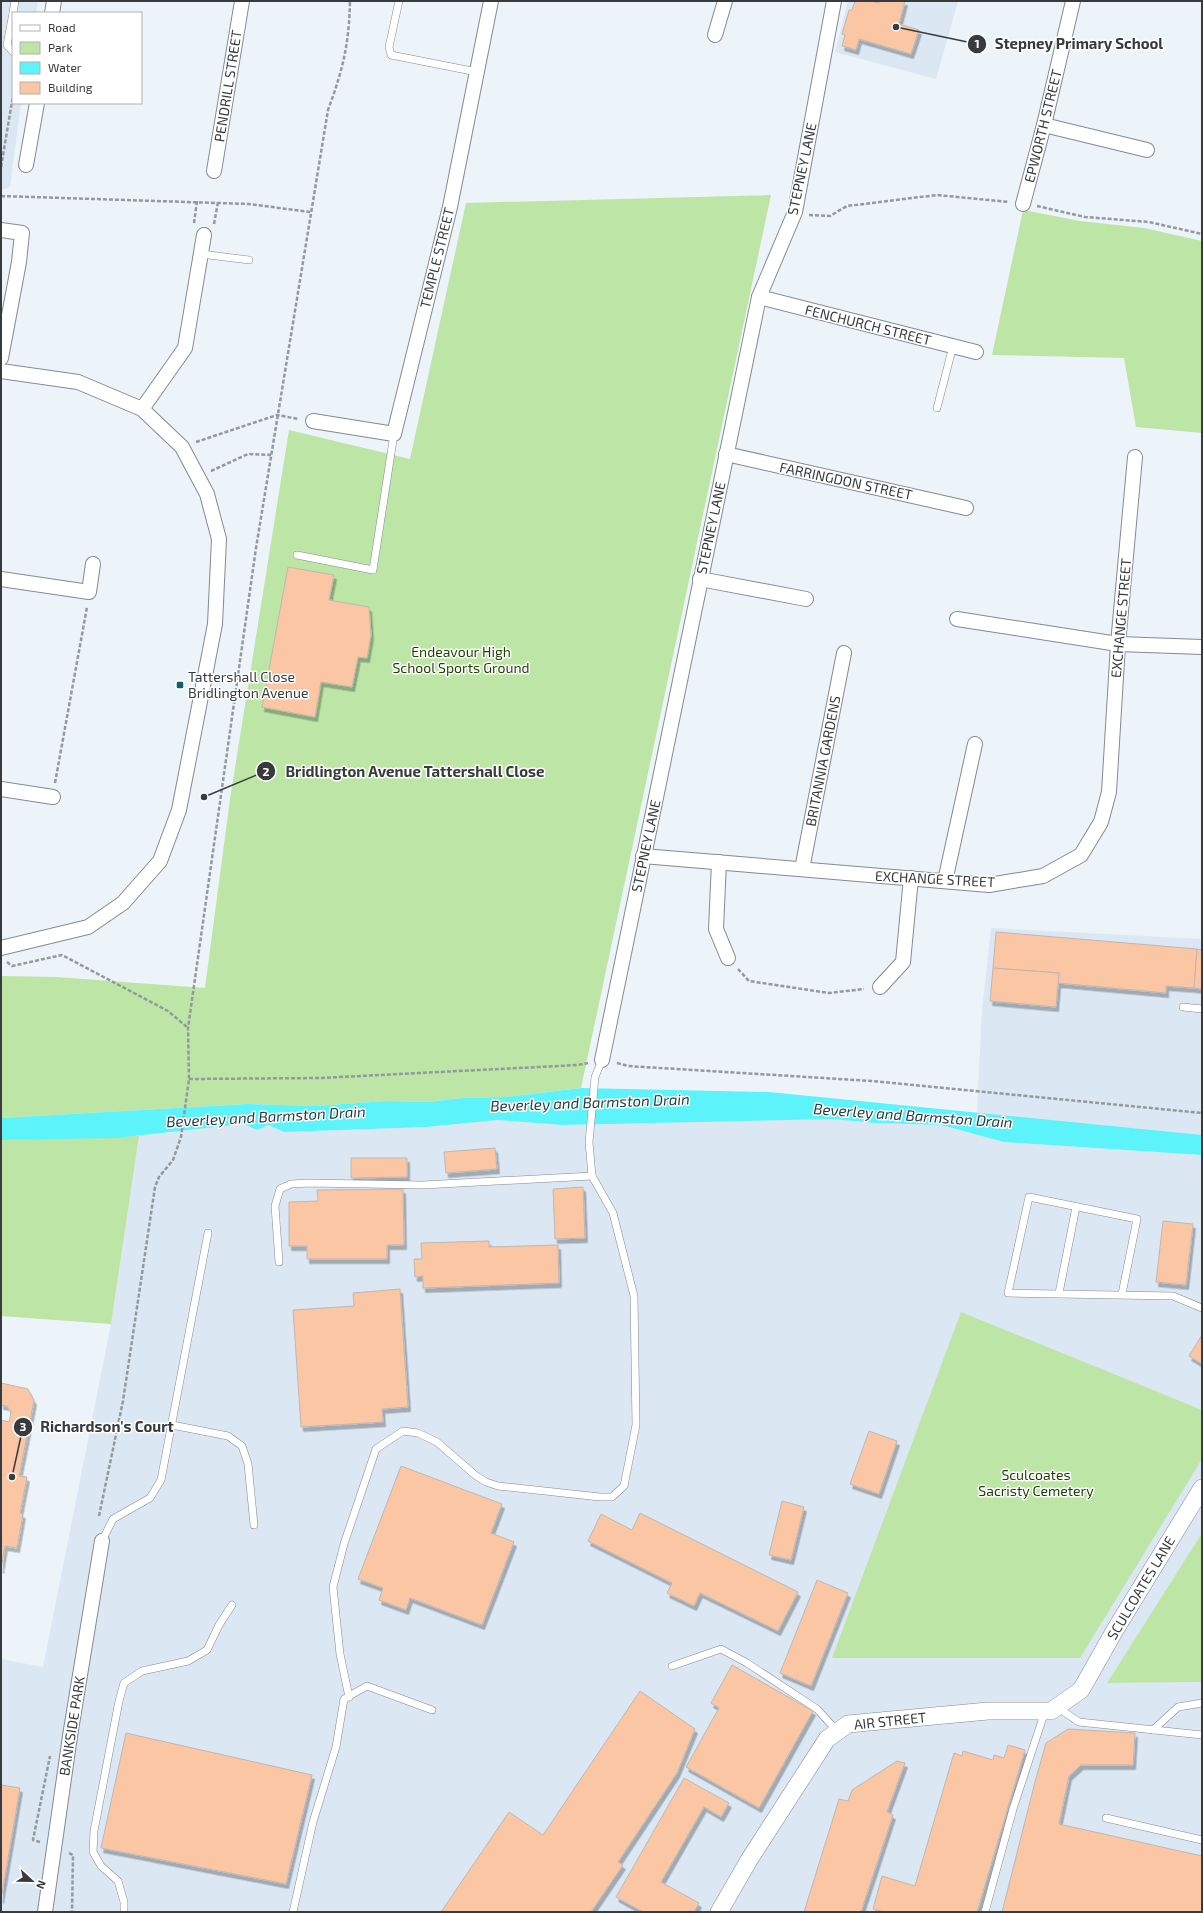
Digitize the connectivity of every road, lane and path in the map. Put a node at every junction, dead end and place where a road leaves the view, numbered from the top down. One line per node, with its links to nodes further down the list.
1 (15, 1): 10 (lane)
2 (54, 1): 11 (street)
3 (242, 1): 22 (street, PENDRILL STREET)
4 (350, 1): 25 (path)
5 (399, 1): 15 (lane)
6 (491, 1): 15 (street, TEMPLE STREET)
7 (725, 1): 13 (street)
8 (834, 1): 26 (street, STEPNEY LANE)
9 (1073, 1): 18 (street, EPWORTH STREET)
10 (13, 12)
11 (52, 12)
12 (12, 18): 14 (lane)
13 (715, 35)
14 (12, 51)
15 (477, 72): 41 (street, TEMPLE STREET)
16 (12, 102): 21 (path)
17 (37, 104): 20 (street)
18 (1044, 125): 19 (street); 24 (street, EPWORTH STREET)
19 (1147, 150)
20 (26, 165)
21 (1, 167)
22 (214, 171)
23 (1, 196): 25 (path)
24 (1023, 204): 26 (path); 28 (path)
25 (310, 212): 39 (path)
26 (795, 212): 32 (street, STEPNEY LANE)
27 (1, 230): 35 (street)
28 (1202, 234)
29 (204, 235): 30 (street)
30 (201, 254): 31 (lane); 38 (street)
31 (249, 260)
32 (759, 298): 33 (street, FENCHURCH STREET); 43 (street, STEPNEY LANE)
33 (953, 346): 34 (street, FENCHURCH STREET); 37 (lane)
34 (976, 352)
35 (1, 358)
36 (1, 371): 38 (street)
37 (937, 408)
38 (142, 409): 42 (street)
39 (277, 415): 40 (path); 42 (path); 44 (path)
40 (313, 421): 41 (street)
41 (394, 434): 48 (lane)
42 (182, 447): 46 (street)
43 (726, 454): 47 (street, FARRINGDON STREET); 51 (street, STEPNEY LANE)
44 (271, 455): 46 (path); 72 (path)
45 (1135, 457): 55 (street, EXCHANGE STREET)
46 (198, 477): 66 (street)
47 (966, 508)
48 (297, 555)
49 (93, 564): 52 (street)
50 (1, 579): 52 (street)
51 (700, 579): 53 (street); 61 (street, STEPNEY LANE)
52 (89, 592): 60 (path)
53 (806, 599)
54 (957, 619): 55 (street)
55 (1118, 644): 56 (street); 65 (street, EXCHANGE STREET)
56 (1202, 647)
57 (844, 653): 63 (street, BRITANNIA GARDENS)
58 (975, 744): 65 (street)
59 (1, 789): 60 (street)
60 (53, 798)
61 (643, 856): 62 (street, EXCHANGE STREET); 73 (street, STEPNEY LANE)
62 (719, 862): 63 (street, EXCHANGE STREET); 67 (street)
63 (802, 869): 64 (street, EXCHANGE STREET)
64 (911, 878): 65 (street, EXCHANGE STREET); 69 (street)
65 (945, 881)
66 (1, 948)
67 (728, 958): 69 (path)
68 (1, 959): 72 (path)
69 (880, 987)
70 (1183, 1007): 71 (lane)
71 (1202, 1009)
72 (188, 1028): 74 (path)
73 (602, 1060): 74 (path); 75 (path); 77 (lane)
74 (189, 1079): 76 (path)
75 (1202, 1113)
76 (181, 1137)
77 (592, 1176): 80 (lane); 90 (lane)
78 (1076, 1207): 81 (lane); 81 (lane); 82 (lane)
79 (208, 1232): 84 (lane)
80 (279, 1262)
81 (1058, 1293): 82 (lane)
82 (1122, 1294): 83 (lane)
83 (1202, 1308)
84 (172, 1425): 86 (lane); 87 (lane)
85 (1202, 1488): 92 (street, SCULCOATES LANE)
86 (254, 1525)
87 (102, 1541): 99 (street, BANKSIDE PARK)
88 (232, 1605): 100 (lane)
89 (672, 1666): 95 (lane)
90 (350, 1696): 93 (lane); 101 (lane)
91 (1202, 1703): 94 (lane)
92 (1051, 1709): 94 (lane); 95 (street, AIR STREET); 103 (lane)
93 (432, 1710)
94 (1153, 1730): 96 (lane)
95 (838, 1732): 102 (street, AIR STREET)
96 (1202, 1735)
97 (1106, 1818): 98 (lane)
98 (1202, 1840)
99 (45, 1912)
100 (124, 1912)
101 (293, 1912)
102 (719, 1912)
103 (985, 1912)

